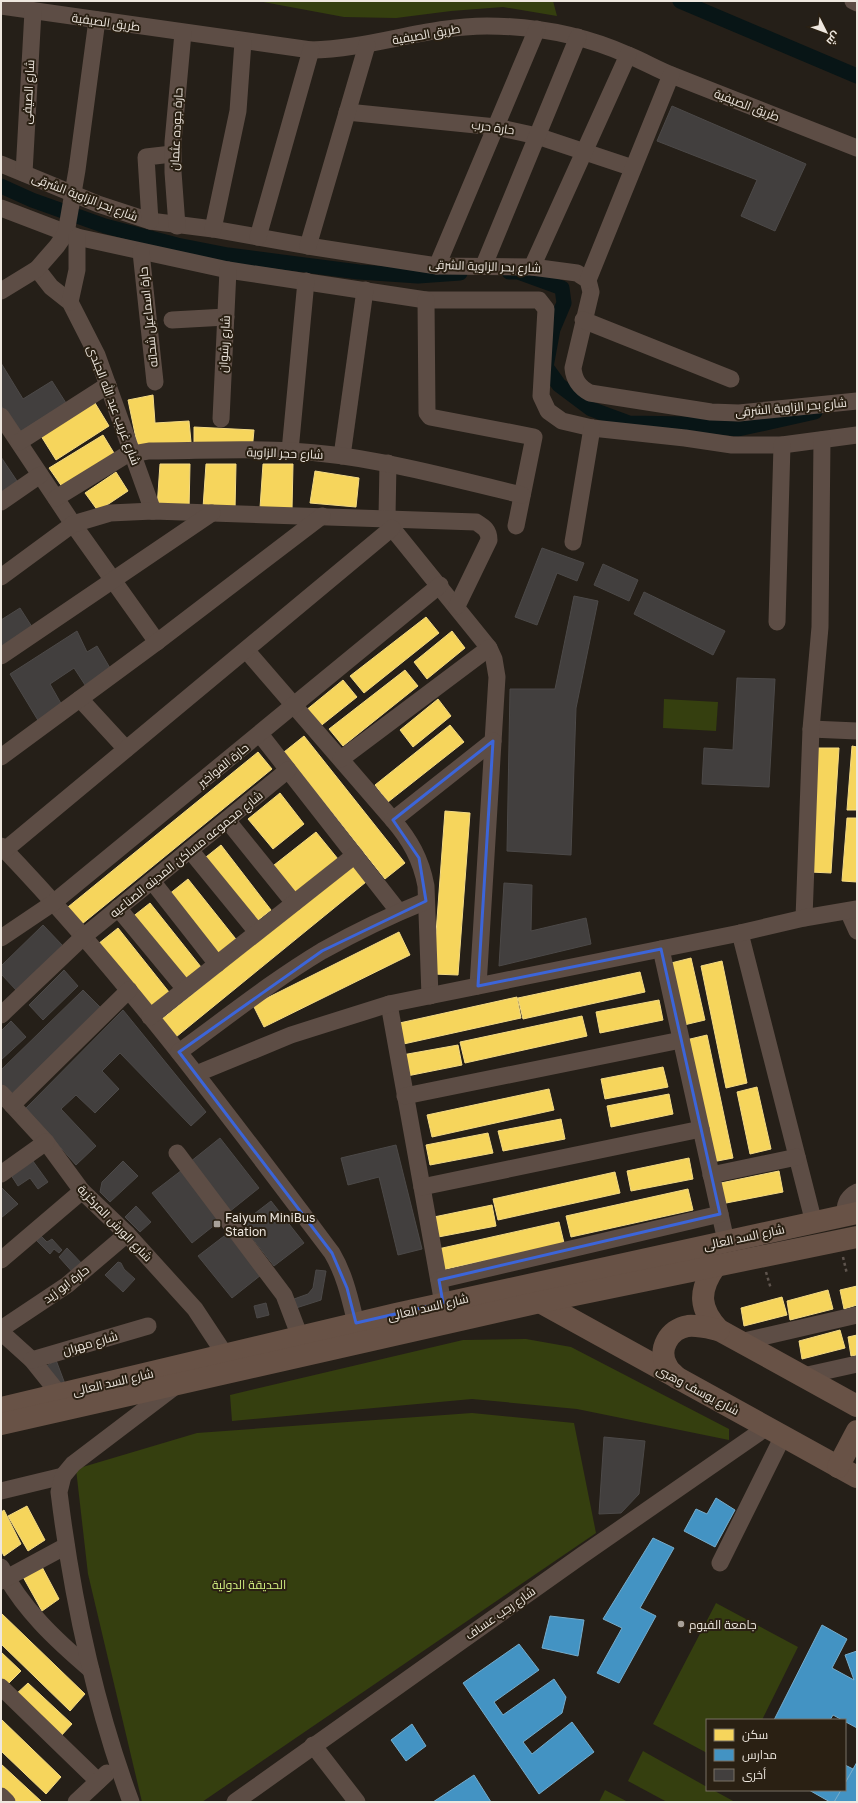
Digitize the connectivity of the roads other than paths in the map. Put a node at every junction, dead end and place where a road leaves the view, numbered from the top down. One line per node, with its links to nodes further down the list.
1 (853, 1): 2 (street)
2 (857, 3)
3 (1, 6): 4 (street, طريق الصيفية)
4 (33, 10): 5 (street, طريق الصيفية); 22 (street, شارع الصيفى)
5 (98, 20): 7 (street, طريق الصيفية); 23 (street)
6 (537, 29): 8 (street, طريق الصيفية); 10 (street, طريق الصيفية); 15 (street)
7 (183, 33): 9 (street, طريق الصيفية); 19 (street, حارة جوده عثمان)
8 (578, 37): 12 (street, طريق الصيفية); 16 (street)
9 (243, 42): 11 (street, طريق الصيفية); 27 (street)
10 (367, 45): 11 (street, طريق الصيفية); 14 (street)
11 (311, 50): 29 (street)
12 (628, 55): 13 (street, طريق الصيفية); 18 (street)
13 (671, 75): 17 (street, طريق الصيفية); 21 (street)
14 (347, 112): 15 (street, حارة حرب); 30 (street)
15 (496, 127): 16 (street, حارة حرب); 33 (street)
16 (537, 136): 18 (street, حارة حرب); 32 (street)
17 (857, 148)
18 (584, 151): 21 (street, حارة حرب); 34 (street)
19 (172, 154): 25 (street); 26 (street, حارة جوده عثمان)
20 (1, 164): 22 (street, شارع بحر الزاوية الشرقى)
21 (633, 168): 37 (street)
22 (24, 173): 23 (street, شارع بحر الزاوية الشرقى)
23 (73, 193): 25 (street, شارع بحر الزاوية الشرقى); 28 (street)
24 (1, 208): 28 (street)
25 (150, 221): 26 (street, شارع بحر الزاوية الشرقى)
26 (176, 226): 27 (street, شارع بحر الزاوية الشرقى)
27 (213, 229): 29 (street, شارع بحر الزاوية الشرقى)
28 (71, 235): 31 (street); 35 (street); 42 (street)
29 (258, 237): 30 (street, شارع بحر الزاوية الشرقى)
30 (308, 246): 33 (street, شارع بحر الزاوية الشرقى)
31 (141, 252): 36 (street); 47 (street, حارة اسماعيل شحاته)
32 (484, 265): 33 (street, شارع بحر الزاوية الشرقى); 34 (street, شارع بحر الزاوية الشرقى)
33 (437, 266)
34 (532, 267): 37 (street, شارع بحر الزاوية الشرقى)
35 (37, 269): 40 (street); 42 (street, شارع غريب عبد الله الجندى)
36 (228, 270): 38 (street); 43 (street, شارع رشوان)
37 (588, 280): 45 (street, شارع بحر الزاوية الشرقى)
38 (306, 281): 39 (street); 57 (street)
39 (366, 290): 41 (street); 59 (street)
40 (1, 291)
41 (426, 300): 52 (street); 62 (street)
42 (70, 302): 48 (street, شارع غريب عبد الله الجندى)
43 (226, 317): 44 (street); 51 (street, شارع رشوان)
44 (172, 320)
45 (583, 320): 46 (street); 49 (street, شارع بحر الزاوية الشرقى)
46 (731, 379)
47 (155, 382)
48 (108, 385): 55 (street); 58 (street, شارع غريب عبد الله الجندى)
49 (857, 401)
50 (1, 416): 55 (street)
51 (221, 419)
52 (592, 428): 56 (street); 71 (street)
53 (857, 435): 54 (street)
54 (822, 440): 56 (street); 83 (street)
55 (19, 442): 61 (street)
56 (782, 445): 76 (street)
57 (290, 450): 58 (street, شارع حجر الزاوية); 59 (street, شارع حجر الزاوية)
58 (133, 453): 63 (street, شارع حجر الزاوية); 65 (street, شارع غريب عبد الله الجندى)
59 (342, 456): 60 (street, شارع حجر الزاوية)
60 (388, 463): 62 (street, شارع حجر الزاوية); 68 (street)
61 (40, 475): 63 (street); 64 (street)
62 (522, 495): 70 (street)
63 (56, 498): 69 (street)
64 (1, 502)
65 (153, 511): 66 (street); 69 (street)
66 (212, 513): 67 (street); 73 (street)
67 (322, 516): 68 (street); 77 (street)
68 (390, 523): 74 (street); 75 (street); 79 (street)
69 (73, 524): 72 (street); 73 (street)
70 (516, 526)
71 (573, 542)
72 (1, 577)
73 (113, 580): 77 (street); 80 (street)
74 (440, 585): 75 (street); 82 (street, حارة الفواخير)
75 (457, 606): 78 (street)
76 (777, 622)
77 (157, 642): 81 (street)
78 (489, 648): 86 (street); 89 (street)
79 (246, 650): 82 (street); 87 (street)
80 (1, 656)
81 (80, 699): 87 (street); 88 (street)
82 (294, 706): 85 (street, حارة الفواخير); 89 (street)
83 (811, 729): 84 (street); 103 (street)
84 (857, 731)
85 (260, 734): 90 (street); 98 (street, حارة الفواخير)
86 (493, 741): 92 (street); 111 (street)
87 (126, 749): 93 (street)
88 (1, 756)
89 (341, 759): 92 (street)
90 (288, 770): 91 (street, شارع مجموعه مساكن المدينه الصناعيه); 95 (street)
91 (227, 820): 94 (street, شارع مجموعه مساكن المدينه الصناعيه); 99 (street)
92 (393, 820): 97 (street)
93 (3, 848): 98 (street)
94 (190, 850): 96 (street, شارع مجموعه مساكن المدينه الصناعيه); 105 (street)
95 (355, 855): 99 (street); 102 (street)
96 (152, 881): 100 (street, شارع مجموعه مساكن المدينه الصناعيه); 110 (street)
97 (426, 901): 102 (street); 114 (street)
98 (53, 903): 107 (street); 108 (street, حارة الفواخير)
99 (294, 903): 105 (street)
100 (118, 908): 107 (street, شارع مجموعه مساكن المدينه الصناعيه); 112 (street)
101 (853, 910): 103 (street); 104 (street)
102 (399, 912): 119 (street)
103 (804, 918): 106 (street)
104 (857, 931)
105 (257, 932): 110 (street)
106 (740, 933): 109 (street); 126 (street)
107 (83, 937): 113 (street); 116 (street, شارع مجموعه مساكن المدينه الصناعيه)
108 (1, 938)
109 (661, 949): 111 (street); 118 (street)
110 (217, 964): 112 (street)
111 (478, 986): 114 (street)
112 (185, 989): 117 (street)
113 (128, 990): 117 (street); 122 (street)
114 (430, 996): 115 (street)
115 (389, 1004): 120 (street); 121 (street)
116 (1, 1015)
117 (150, 1017): 119 (street)
118 (681, 1040): 121 (street); 123 (street)
119 (178, 1052): 120 (street)
120 (196, 1074): 145 (street)
121 (405, 1096): 129 (street)
122 (7, 1099): 124 (street, شارع الورش المركزية)
123 (701, 1129): 128 (street); 129 (street)
124 (46, 1142): 127 (street); 130 (street, شارع الورش المركزية)
125 (177, 1153): 151 (street)
126 (797, 1157): 128 (street); 134 (street)
127 (1, 1174)
128 (711, 1175): 132 (street)
129 (422, 1187): 140 (street)
130 (82, 1191): 135 (street, شارع الورش المركزية); 138 (street)
131 (857, 1192): 133 (street)
132 (720, 1214): 137 (street); 140 (street)
133 (851, 1215): 134 (main road, شارع السد العالى)
134 (814, 1223): 137 (main road, شارع السد العالى)
135 (127, 1234): 148 (street, حارة ابو زيد); 153 (street, شارع الورش المركزية)
136 (857, 1237): 139 (main road, شارع السد العالى)
137 (726, 1241): 142 (main road, شارع السد العالى)
138 (1, 1260)
139 (715, 1267): 141 (main road, شارع السد العالى); 149 (main road)
140 (439, 1280): 142 (street)
141 (540, 1302): 146 (main road, شارع السد العالى); 157 (main road, شارع يوسف وهبى)
142 (443, 1303): 143 (main road, شارع السد العالى); 146 (street)
143 (396, 1314): 145 (main road, شارع السد العالى); 150 (main road)
144 (857, 1315): 152 (street)
145 (356, 1323): 151 (main road, شارع السد العالى)
146 (446, 1324): 150 (main road, شارع السد العالى)
147 (148, 1326): 154 (street, شارع مهران)
148 (1, 1330): 154 (street)
149 (719, 1330): 152 (main road); 157 (main road)
150 (400, 1335): 158 (main road, شارع السد العالى)
151 (300, 1337): 153 (main road, شارع السد العالى)
152 (740, 1342): 156 (main road)
153 (226, 1356): 159 (main road, شارع السد العالى)
154 (32, 1360): 159 (street)
155 (857, 1364): 156 (street)
156 (803, 1376): 160 (main road)
157 (679, 1380): 163 (main road, شارع يوسف وهبى)
158 (179, 1384): 162 (main road, شارع السد العالى); 166 (street)
159 (60, 1395): 161 (main road, شارع السد العالى)
160 (857, 1406)
161 (1, 1408)
162 (1, 1424)
163 (775, 1431): 165 (main road, شارع يوسف وهبى); 169 (street); 173 (street, شارع رجب عساف)
164 (857, 1431): 165 (main road)
165 (848, 1472)
166 (63, 1476): 167 (street); 168 (street)
167 (1, 1491)
168 (66, 1546): 170 (street); 171 (street)
169 (720, 1564)
170 (3, 1575): 171 (street)
171 (91, 1670): 174 (street)
172 (1, 1687): 175 (street)
173 (313, 1745): 180 (street, شارع رجب عساف); 181 (street)
174 (117, 1763): 175 (street); 179 (street)
175 (98, 1781): 178 (street)
176 (1, 1796): 177 (street)
177 (7, 1802)
178 (76, 1802)
179 (131, 1802)
180 (235, 1802)
181 (357, 1802)

